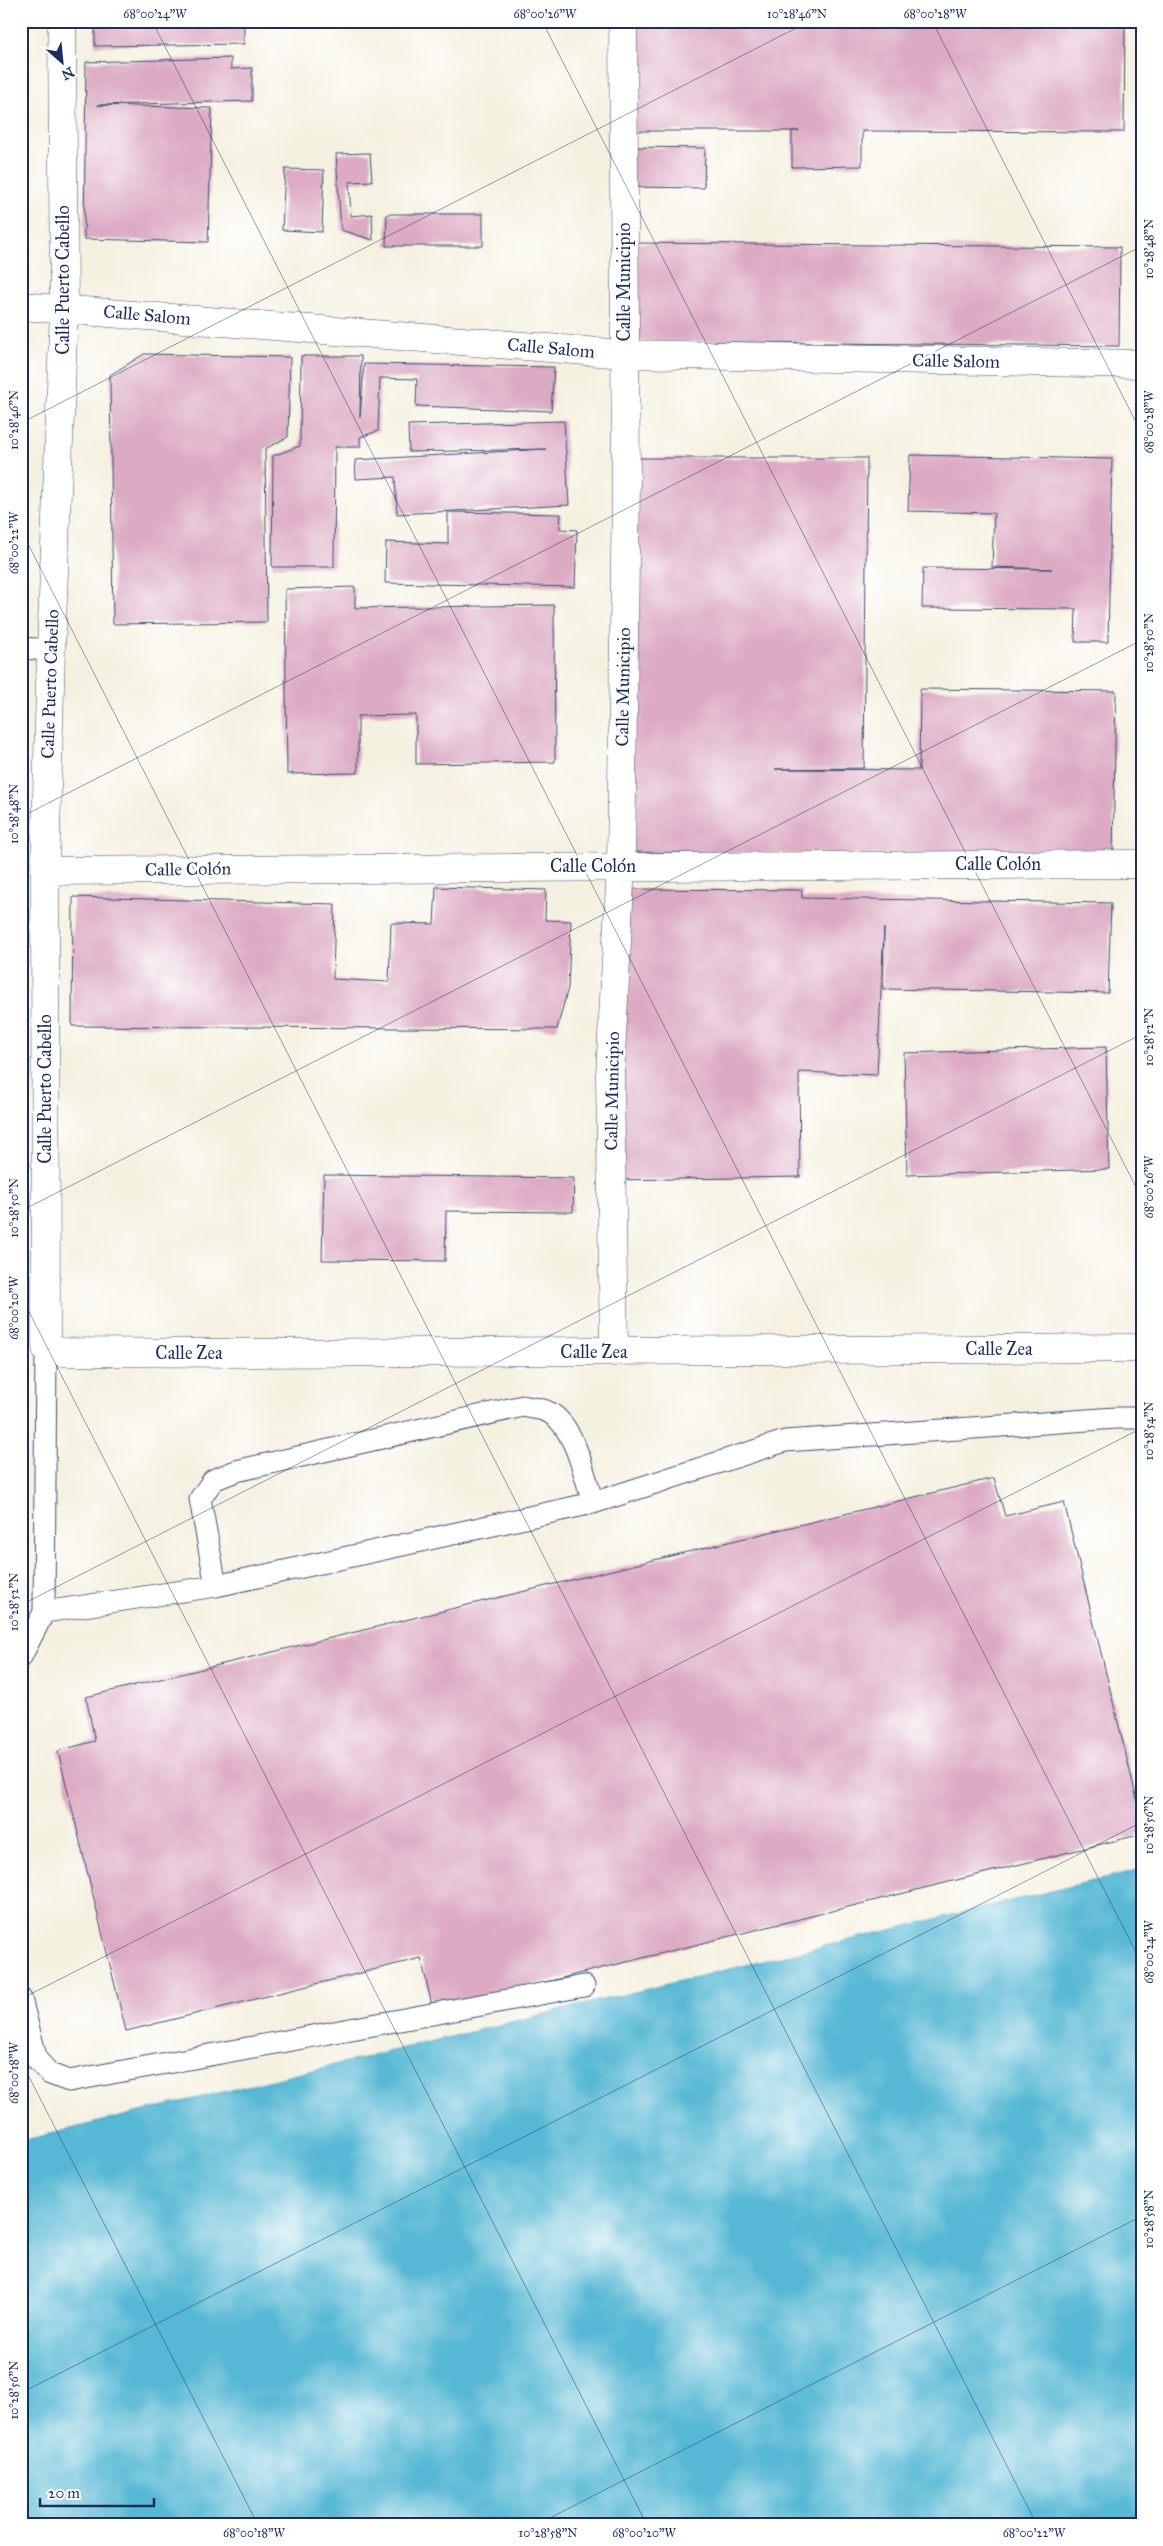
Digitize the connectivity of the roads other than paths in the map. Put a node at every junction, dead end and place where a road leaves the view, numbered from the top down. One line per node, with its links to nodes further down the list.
1 (62, 21): 4 (street, Calle Puerto Cabello)
2 (623, 21): 5 (street, Calle Municipio)
3 (21, 306): 4 (street, Calle Salom)
4 (64, 309): 5 (street, Calle Salom); 8 (street, Calle Puerto Cabello)
5 (624, 354): 6 (street, Calle Salom); 10 (street, Calle Municipio)
6 (1142, 364)
7 (21, 648): 8 (lane)
8 (51, 650): 11 (street, Calle Puerto Cabello)
9 (1142, 864): 10 (street, Calle Colón)
10 (621, 865): 11 (street, Calle Colón); 14 (street, Calle Municipio)
11 (45, 871): 12 (street, Calle Puerto Cabello)
12 (46, 1348): 14 (street, Calle Zea); 18 (lane)
13 (1142, 1348): 14 (street, Calle Zea)
14 (614, 1352)
15 (1142, 1418): 16 (lane)
16 (592, 1503): 17 (lane); 17 (lane)
17 (216, 1586): 18 (lane)
18 (44, 1612): 19 (lane)
19 (21, 1658)
20 (584, 1986): 21 (lane)
21 (21, 1999)

